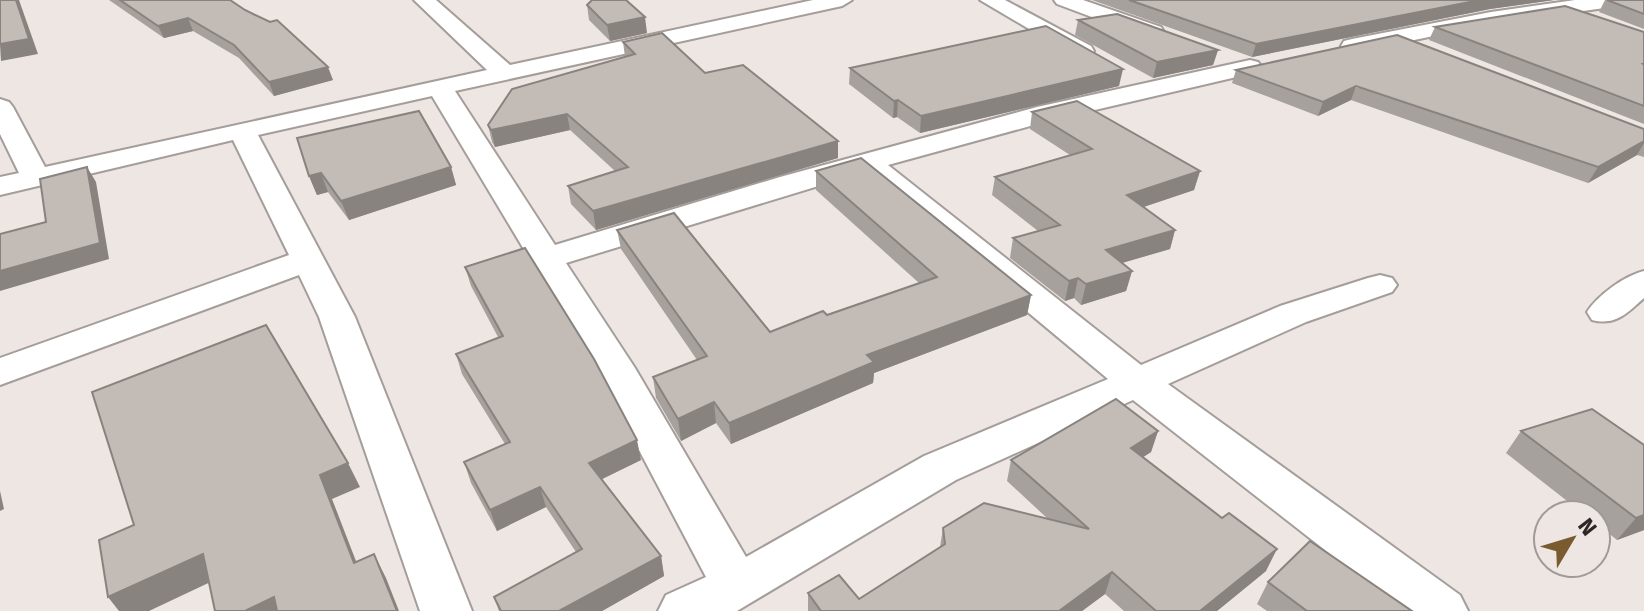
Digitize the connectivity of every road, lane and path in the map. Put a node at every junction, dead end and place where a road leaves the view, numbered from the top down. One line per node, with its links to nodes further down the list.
1 (424, 0): 13 (street)
2 (842, 0): 13 (street)
3 (990, 0): 12 (street)
4 (1064, 0): 8 (street)
5 (1619, 0): 6 (street)
6 (1604, 8): 7 (street)
7 (1394, 38): 9 (street); 11 (street)
8 (1179, 42)
9 (1337, 50)
10 (1207, 52): 16 (street)
11 (1438, 55)
12 (1100, 61)
13 (504, 72): 15 (street)
14 (1125, 76): 16 (street)
15 (440, 88): 18 (street); 22 (street)
16 (1150, 90): 19 (street)
17 (0, 107): 20 (street)
18 (242, 130): 20 (street); 23 (street)
19 (866, 162): 22 (street); 28 (street)
20 (36, 178): 21 (street)
21 (0, 186)
22 (547, 258): 29 (street)
23 (308, 260): 27 (street); 30 (street)
24 (1644, 281): 26 (street)
25 (1380, 285): 28 (street)
26 (1605, 312)
27 (0, 372)
28 (1137, 382): 29 (street); 32 (street)
29 (737, 587): 31 (street)
30 (446, 611)
31 (684, 611)
32 (1442, 611)

